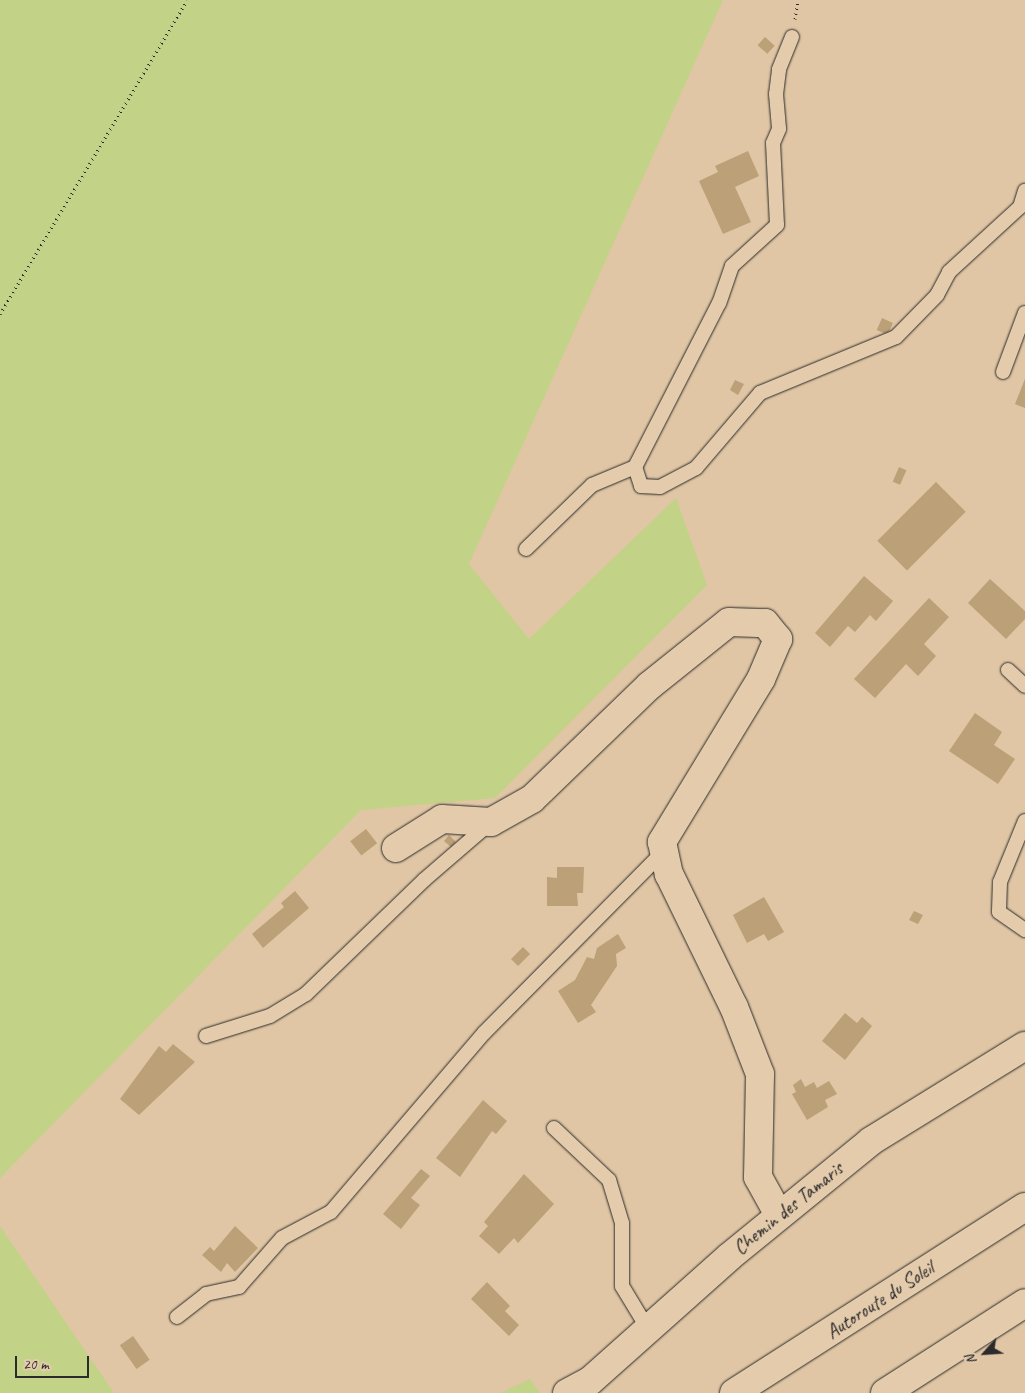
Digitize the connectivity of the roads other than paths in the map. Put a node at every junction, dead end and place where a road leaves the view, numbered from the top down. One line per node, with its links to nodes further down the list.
1 (792, 37): 5 (lane)
2 (1025, 191): 5 (lane)
3 (1025, 313): 4 (lane)
4 (1003, 372)
5 (635, 467): 6 (lane)
6 (526, 549)
7 (1008, 670): 8 (lane)
8 (1025, 686)
9 (1025, 821): 13 (lane)
10 (491, 822): 11 (main road); 12 (main road); 14 (lane)
11 (396, 848)
12 (664, 852): 18 (main road); 20 (lane)
13 (1025, 930)
14 (206, 1036)
15 (1025, 1046): 18 (main road, Chemin des Tamaris)
16 (554, 1128): 21 (lane)
17 (1025, 1207): 23 (main road, Autoroute du Soleil)
18 (779, 1215): 21 (main road, Chemin des Tamaris)
19 (1025, 1303): 24 (main road)
20 (177, 1317)
21 (648, 1329): 22 (main road, Chemin des Tamaris)
22 (567, 1393)
23 (734, 1393)
24 (885, 1393)

